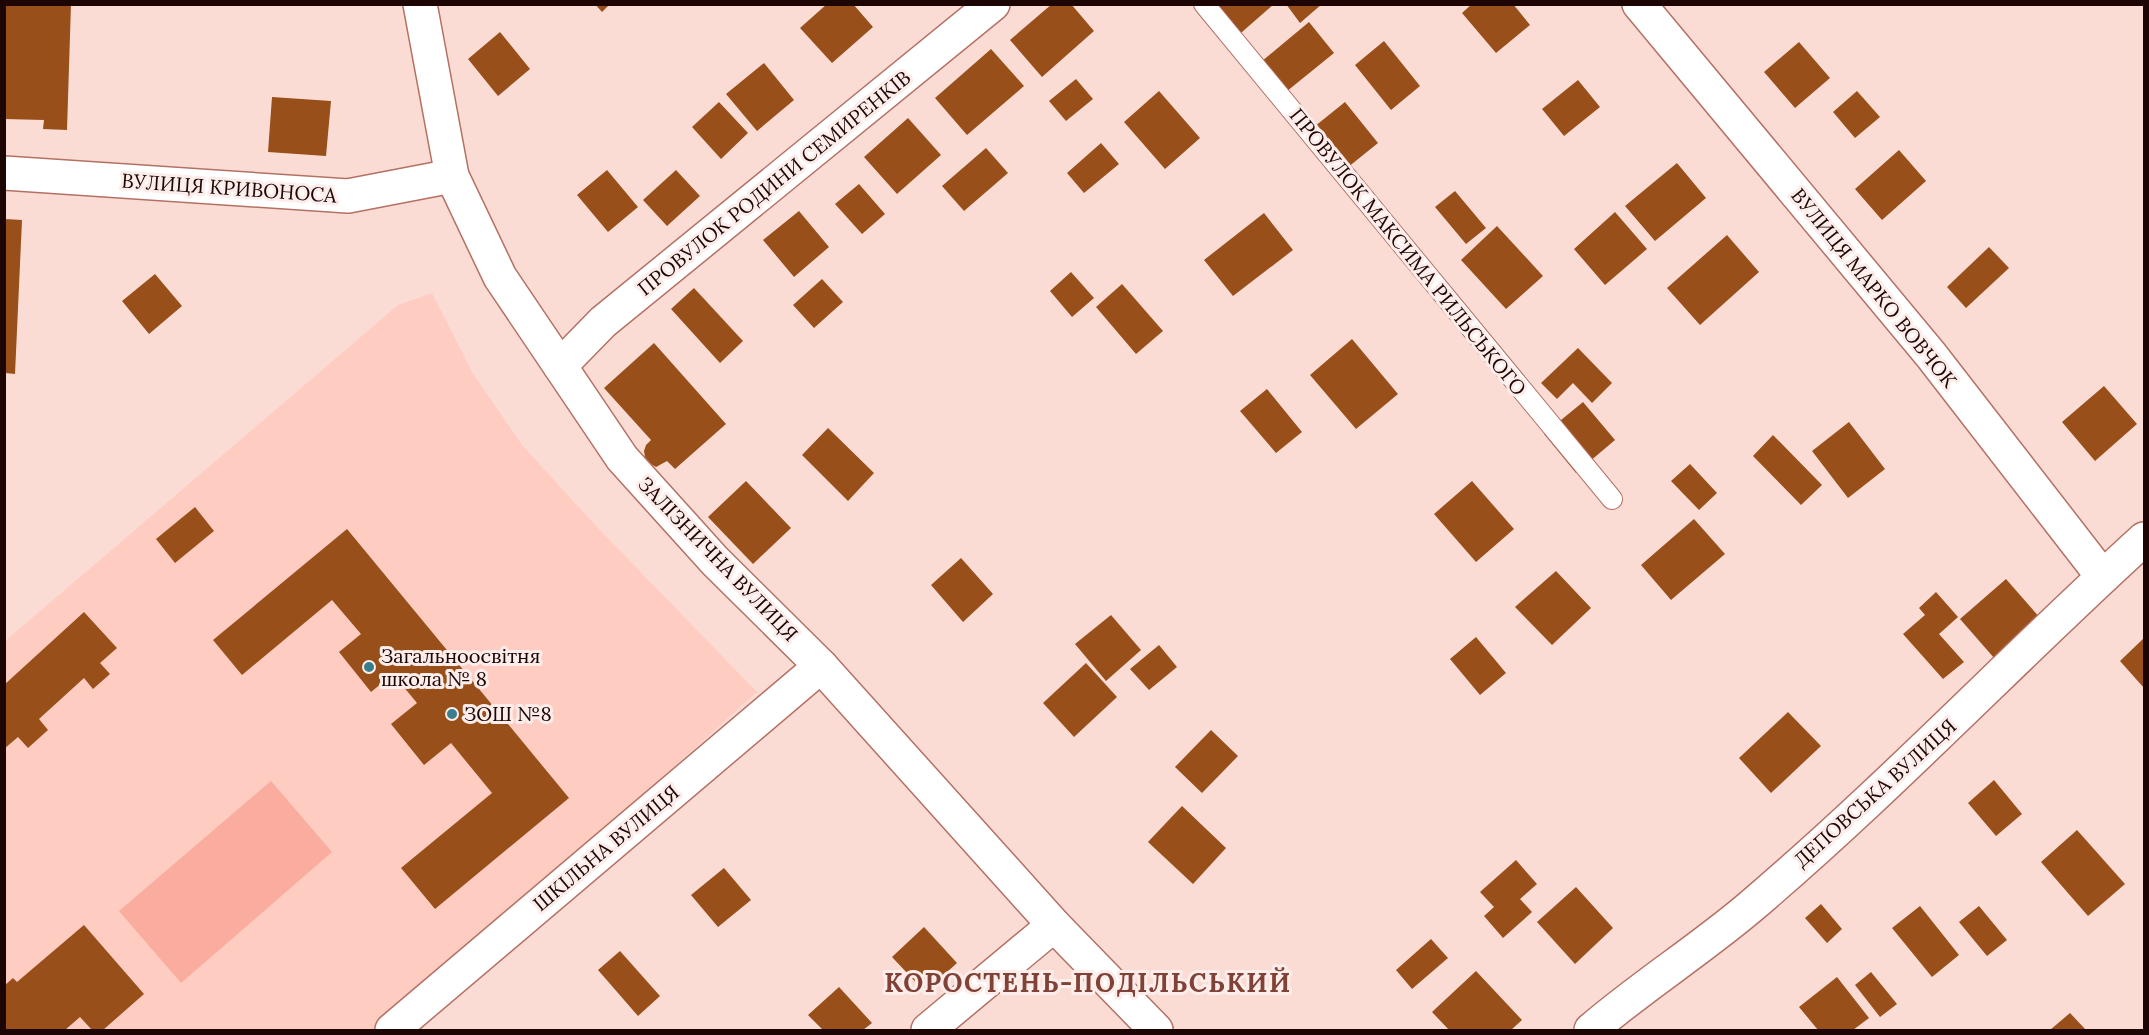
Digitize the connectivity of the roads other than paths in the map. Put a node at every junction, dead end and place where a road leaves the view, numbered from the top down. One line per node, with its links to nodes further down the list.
1 (420, 4): 6 (street, ЗАЛІЗНИЧНА ВУЛИЦЯ)
2 (993, 4): 7 (street, ПРОВУЛОК РОДИНИ СЕМИРЕНКІВ)
3 (1204, 4): 8 (lane, ПРОВУЛОК МАКСИМА РИЛЬСЬКОГО)
4 (1639, 4): 10 (street, ВУЛИЦЯ МАРКО ВОВЧОК)
5 (4, 173): 6 (street, ВУЛИЦЯ КРИВОНОСА)
6 (452, 176): 7 (street, ЗАЛІЗНИЧНА ВУЛИЦЯ)
7 (560, 366): 11 (street, ЗАЛІЗНИЧНА ВУЛИЦЯ)
8 (1612, 499)
9 (2145, 539): 10 (street, ДЕПОВСЬКА ВУЛИЦЯ)
10 (2103, 577): 16 (street, ДЕПОВСЬКА ВУЛИЦЯ)
11 (821, 666): 12 (street, ЗАЛІЗНИЧНА ВУЛИЦЯ); 13 (street, ШКІЛЬНА ВУЛИЦЯ)
12 (1054, 925): 14 (street); 15 (street, ЗАЛІЗНИЧНА ВУЛИЦЯ)
13 (392, 1030)
14 (928, 1030)
15 (1156, 1030)
16 (1591, 1030)

